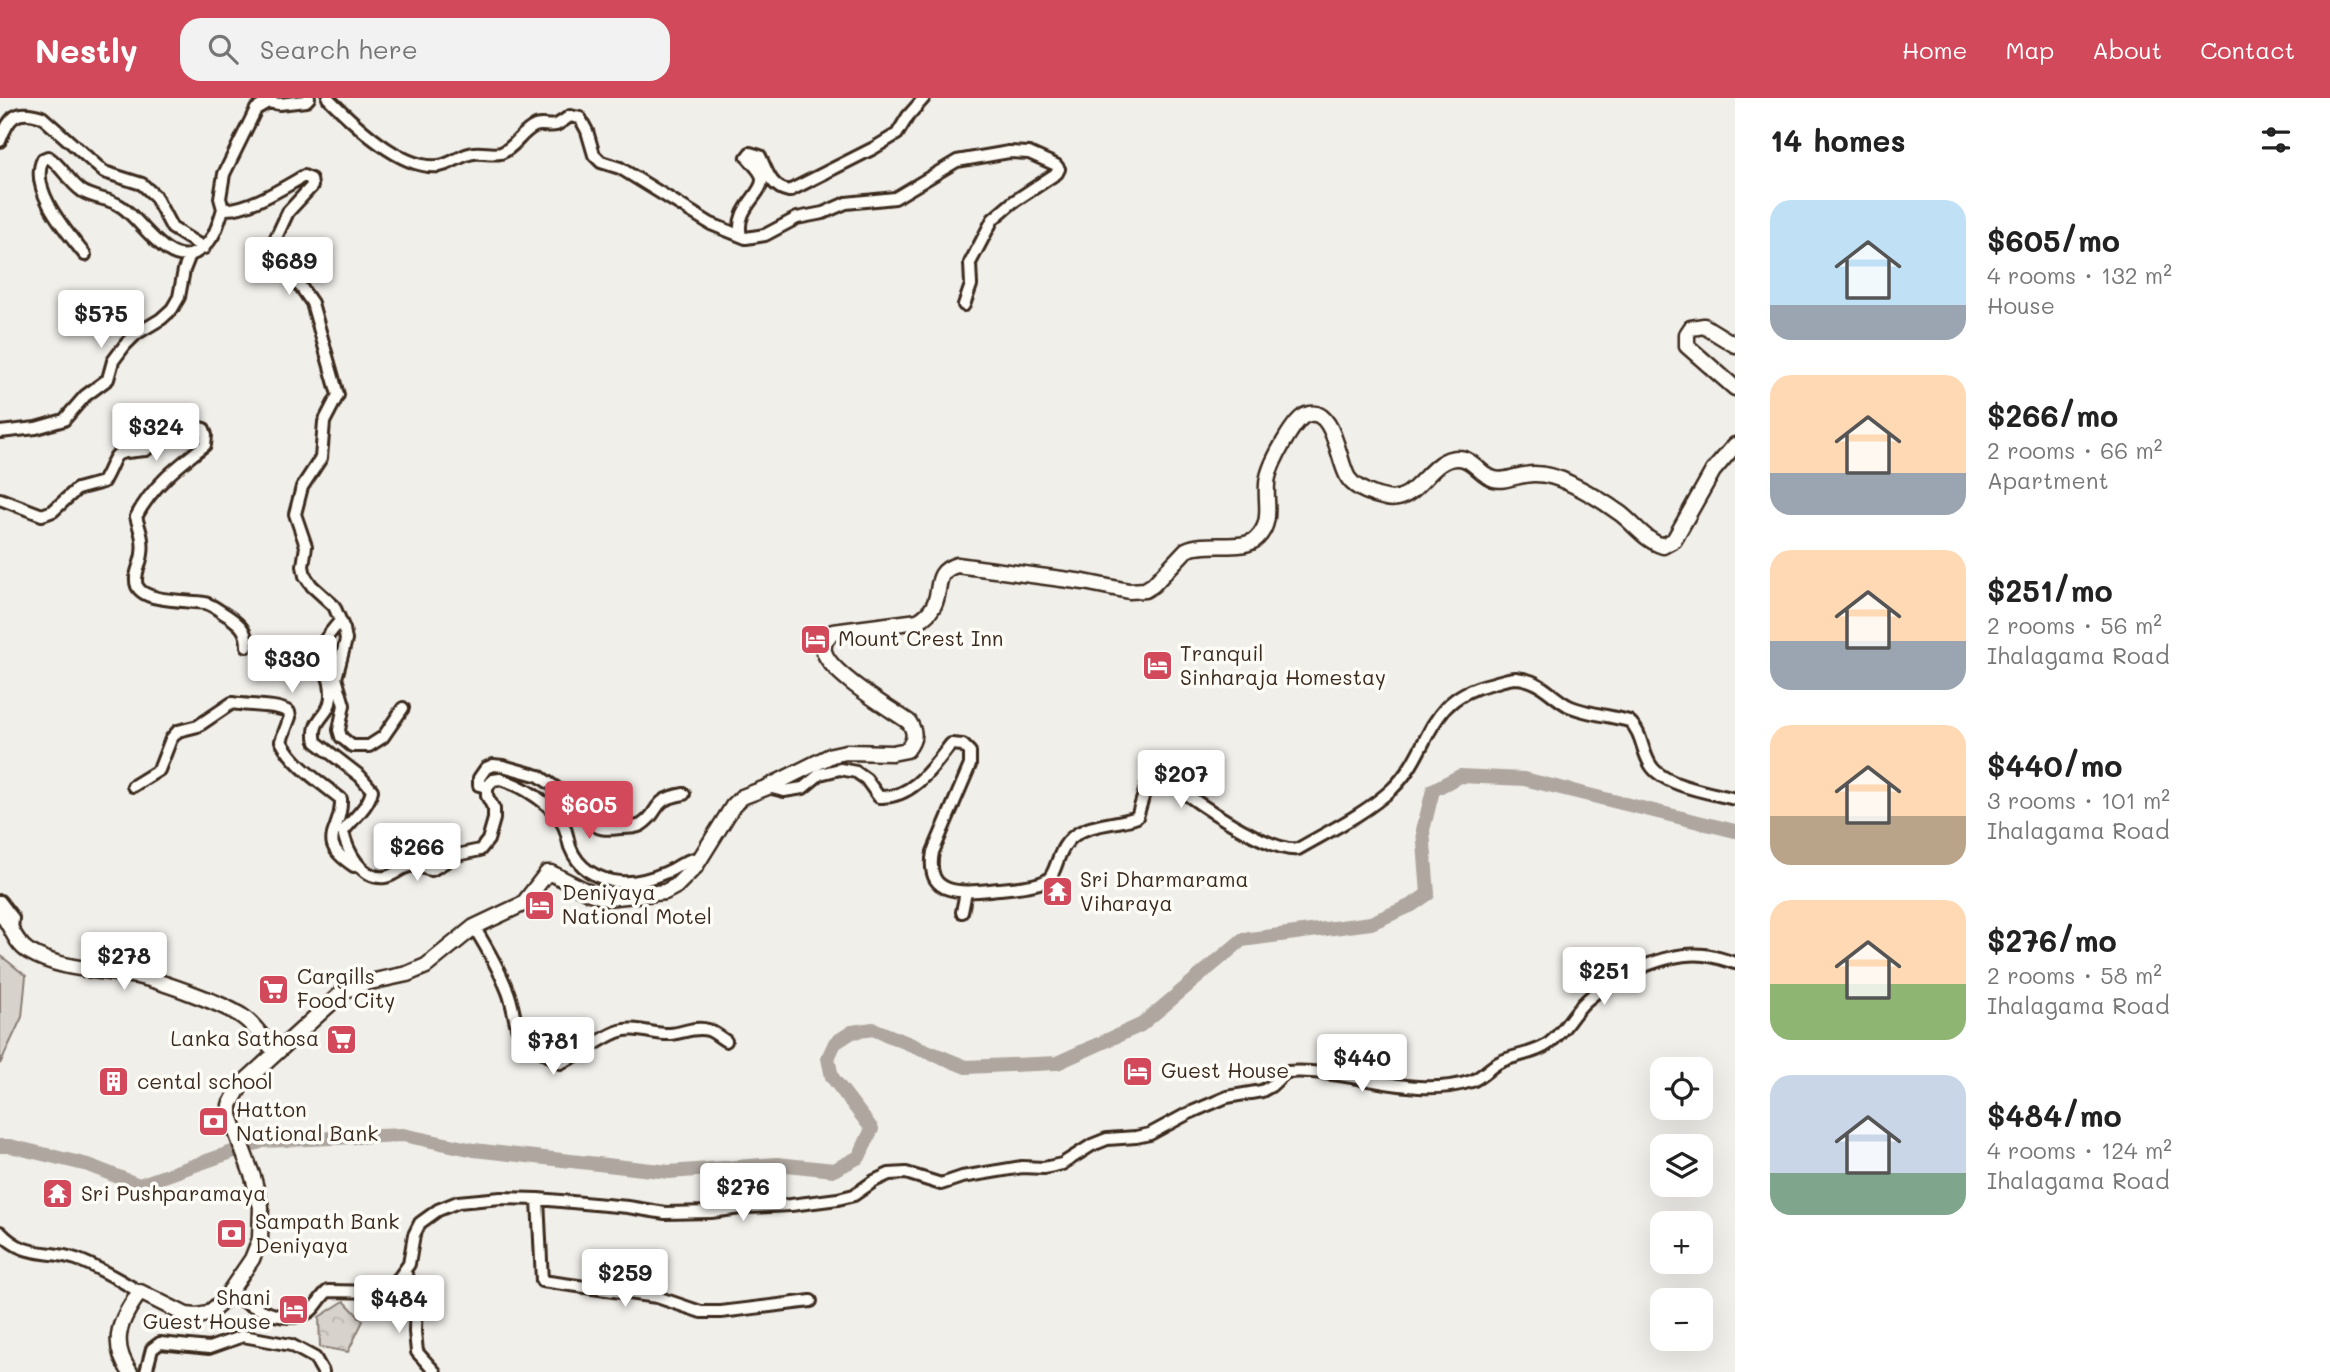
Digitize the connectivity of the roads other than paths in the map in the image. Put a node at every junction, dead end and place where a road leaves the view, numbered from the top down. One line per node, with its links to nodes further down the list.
1 (309, 98): 5 (street)
2 (328, 98): 6 (street)
3 (923, 98): 6 (street)
4 (0, 141): 7 (street)
5 (223, 209): 7 (street); 16 (street)
6 (741, 236): 10 (street)
7 (204, 248): 9 (street)
8 (85, 255): 9 (street)
9 (190, 256): 13 (street)
10 (964, 305)
11 (1735, 345): 12 (main road)
12 (1735, 387)
13 (0, 432)
14 (1735, 445): 21 (main road)
15 (0, 499): 17 (street)
16 (339, 622): 18 (street); 25 (street)
17 (247, 646)
18 (403, 708)
19 (134, 786): 25 (street)
20 (486, 787): 22 (street); 24 (street); 25 (street)
21 (768, 787): 24 (main road); 26 (street)
22 (684, 794)
23 (1735, 799): 26 (street)
24 (701, 858): 30 (main road)
25 (364, 869)
26 (966, 892): 29 (street)
27 (0, 901): 31 (street)
28 (0, 912): 31 (main road)
29 (962, 912)
30 (474, 927): 33 (street); 34 (main road)
31 (12, 930): 34 (main road)
32 (1735, 963): 35 (street)
33 (726, 1041)
34 (276, 1052): 39 (main road)
35 (538, 1199): 37 (street); 40 (street)
36 (0, 1233): 38 (street)
37 (404, 1270): 39 (street); 44 (street)
38 (139, 1292): 39 (main road); 41 (main road)
39 (229, 1294)
40 (811, 1301)
41 (130, 1372)
42 (146, 1372): 43 (street)
43 (323, 1372)
44 (435, 1372)

